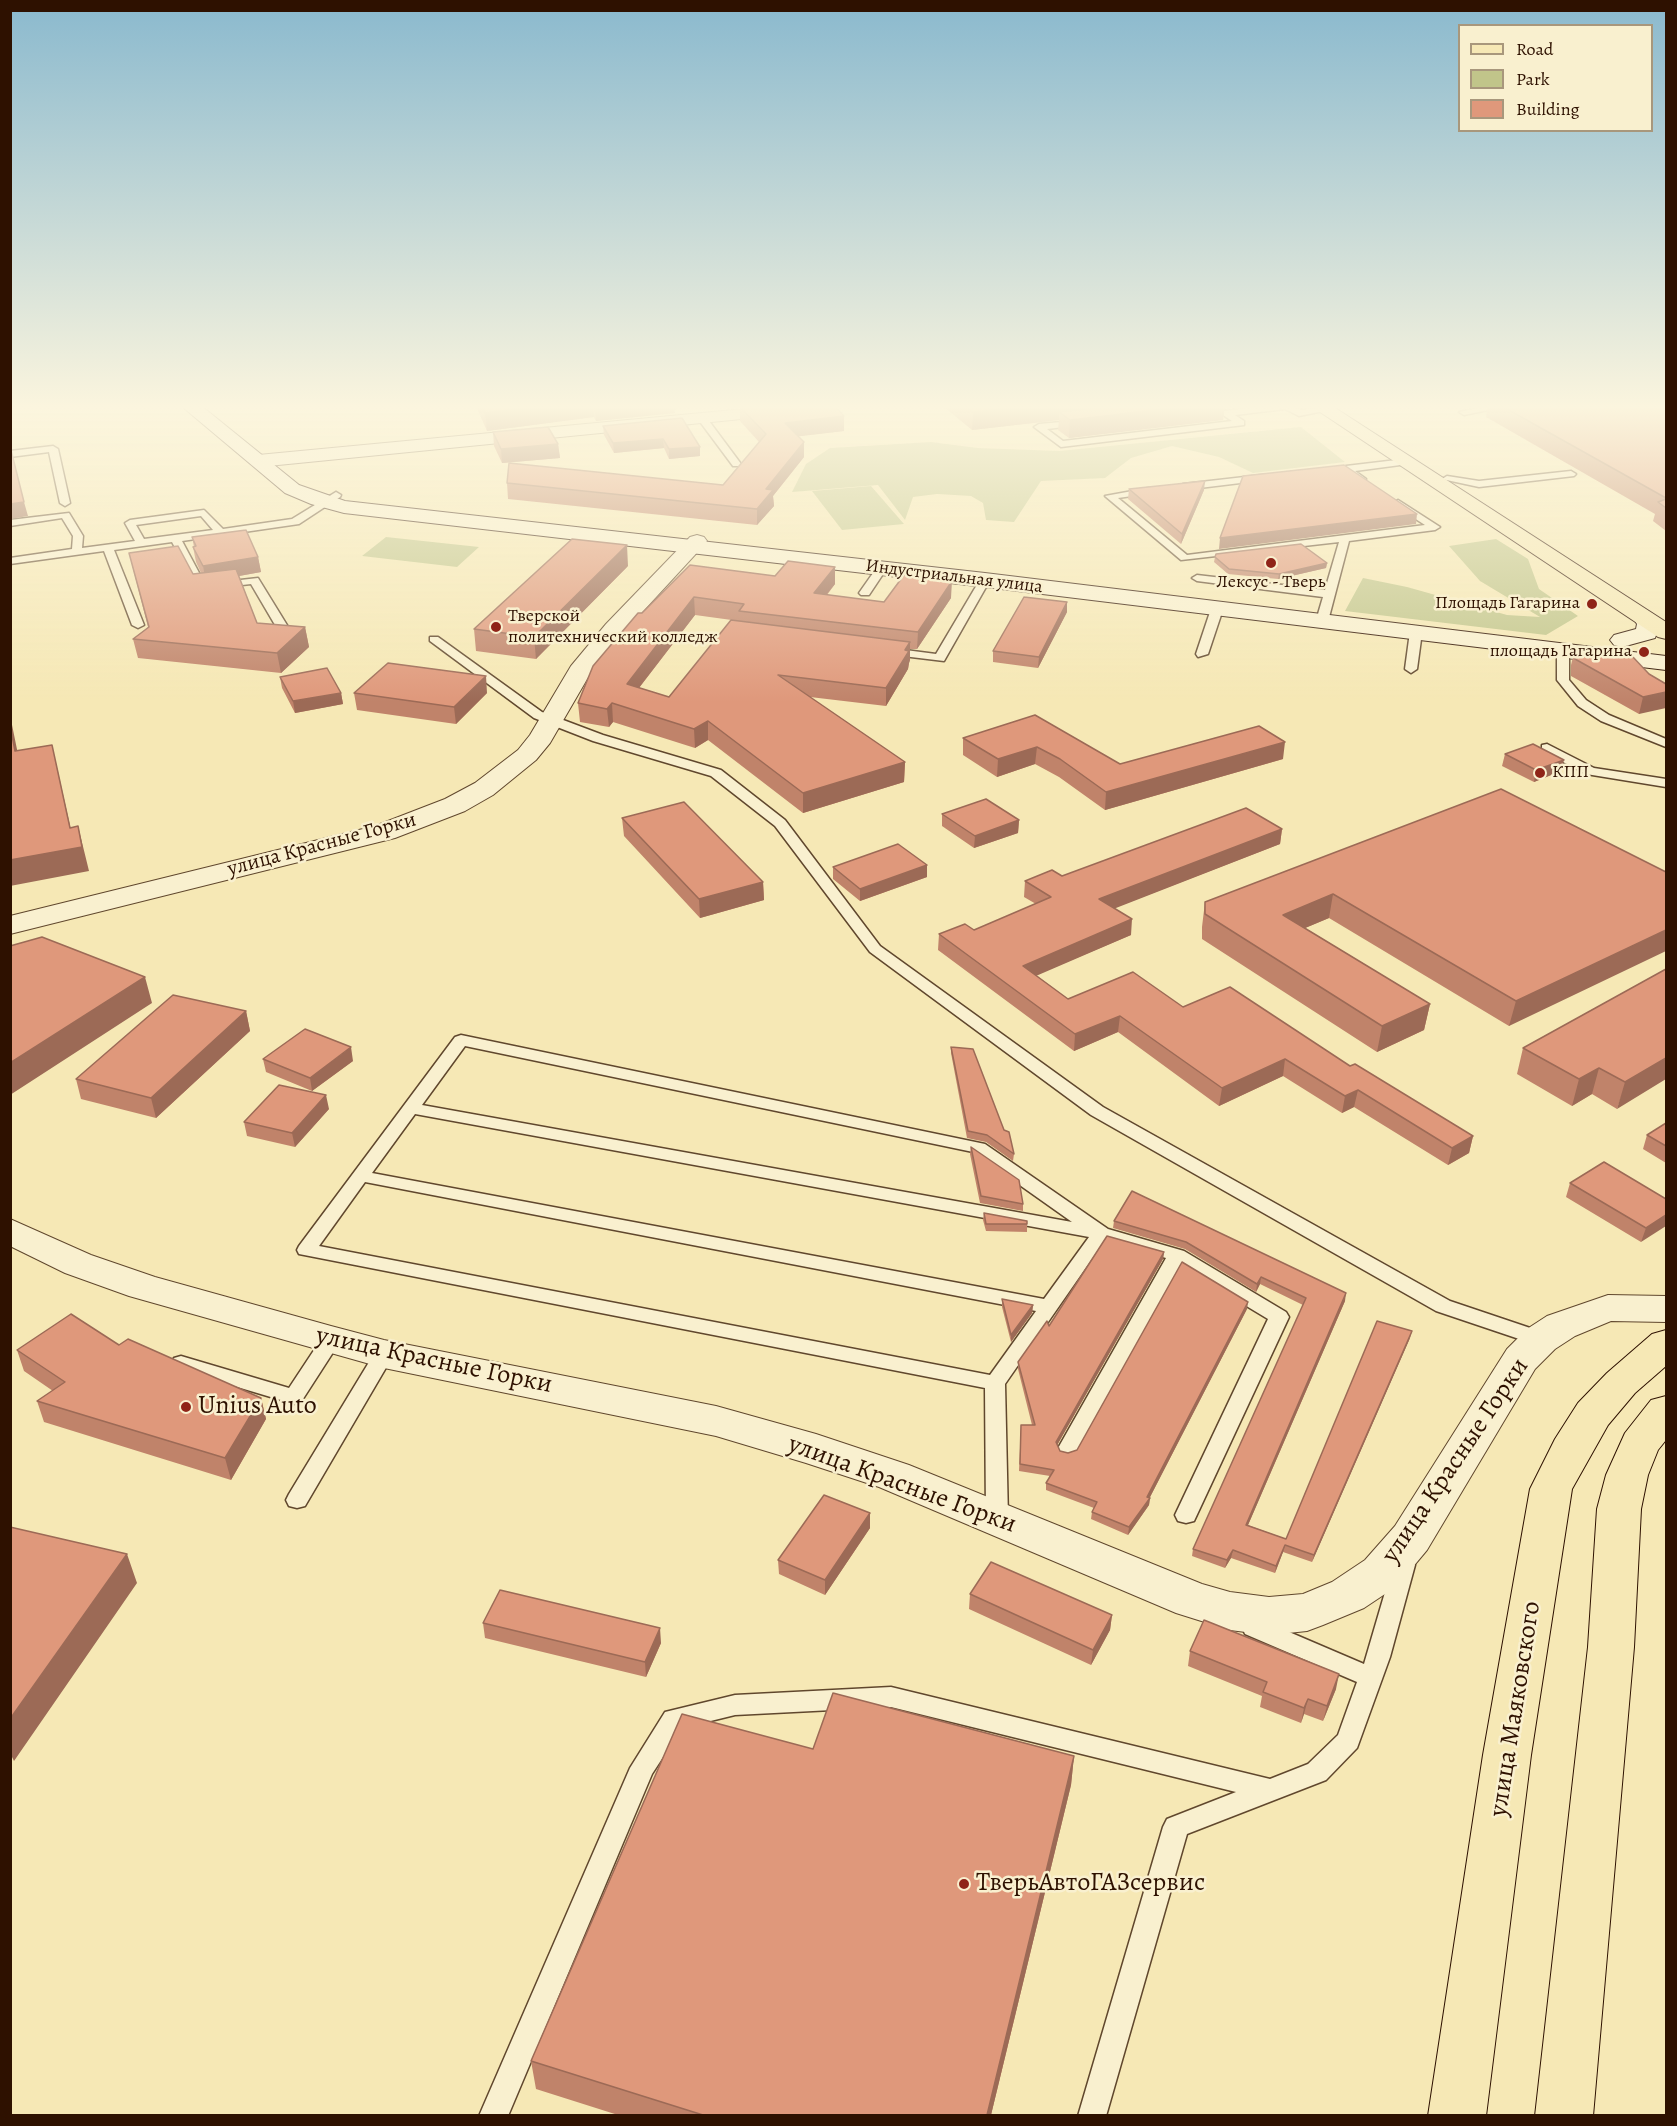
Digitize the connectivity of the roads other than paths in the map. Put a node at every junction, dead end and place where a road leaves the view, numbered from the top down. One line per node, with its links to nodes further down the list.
1 (324, 503): 8 (lane)
2 (341, 503): 12 (street, Индустриальная улица)
3 (1119, 503): 9 (lane)
4 (1399, 503): 9 (lane)
5 (1472, 503): 22 (main road)
6 (1495, 503): 22 (main road)
7 (10, 523): 14 (lane)
8 (221, 533): 10 (lane); 11 (lane)
9 (1345, 538): 20 (lane)
10 (176, 539): 11 (lane); 24 (lane)
11 (141, 543): 13 (lane)
12 (694, 544): 16 (street, Индустриальная улица); 20 (street, Индустриальная улица); 34 (street, улица Красные Горки)
13 (108, 547): 14 (lane); 23 (lane)
14 (77, 551): 15 (lane)
15 (10, 561)
16 (882, 568): 18 (street, Индустриальная улица); 19 (lane)
17 (1197, 578): 20 (lane)
18 (985, 580): 21 (street, Индустриальная улица); 29 (lane)
19 (865, 593)
20 (1326, 608): 21 (street, Индустриальная улица); 25 (street, Индустриальная улица); 27 (street, Индустриальная улица)
21 (1217, 609): 31 (lane)
22 (1660, 620): 27 (street)
23 (138, 625)
24 (284, 630)
25 (1416, 632): 30 (street, Индустриальная улица); 33 (lane)
26 (434, 639): 34 (lane)
27 (1622, 640): 28 (street, Индустриальная улица)
28 (1666, 643)
29 (882, 651)
30 (1563, 651): 32 (street, Индустриальная улица); 35 (lane)
31 (1202, 654)
32 (1659, 663)
33 (1411, 669)
34 (551, 721): 38 (street, улица Красные Горки); 47 (lane)
35 (1666, 743)
36 (1547, 748): 37 (lane)
37 (1666, 783)
38 (10, 925)
39 (411, 1108): 40 (lane); 42 (lane); 42 (lane)
40 (361, 1176): 44 (lane); 51 (lane)
41 (10, 1231): 46 (street, улица Красные Горки)
42 (1101, 1233): 43 (lane); 44 (lane)
43 (1177, 1255): 53 (lane); 55 (lane)
44 (1049, 1307): 51 (lane)
45 (1666, 1309): 47 (street, улица Красные Горки)
46 (331, 1340): 49 (street, улица Красные Горки); 50 (lane)
47 (1541, 1340): 57 (street, улица Красные Горки)
48 (1666, 1344): 63 (main road, улица Маяковского)
49 (384, 1354): 54 (lane); 56 (street, улица Красные Горки)
50 (181, 1363)
51 (995, 1383): 56 (lane)
52 (1666, 1411): 64 (main road)
53 (1067, 1450)
54 (297, 1500)
55 (1186, 1515)
56 (997, 1519): 58 (street, улица Красные Горки)
57 (1411, 1538): 58 (street, улица Красные Горки); 59 (lane)
58 (1192, 1600): 59 (lane)
59 (1371, 1677): 60 (lane)
60 (1270, 1790): 61 (lane); 62 (lane)
61 (493, 2115)
62 (1092, 2115)
63 (1457, 2115)
64 (1564, 2115)

